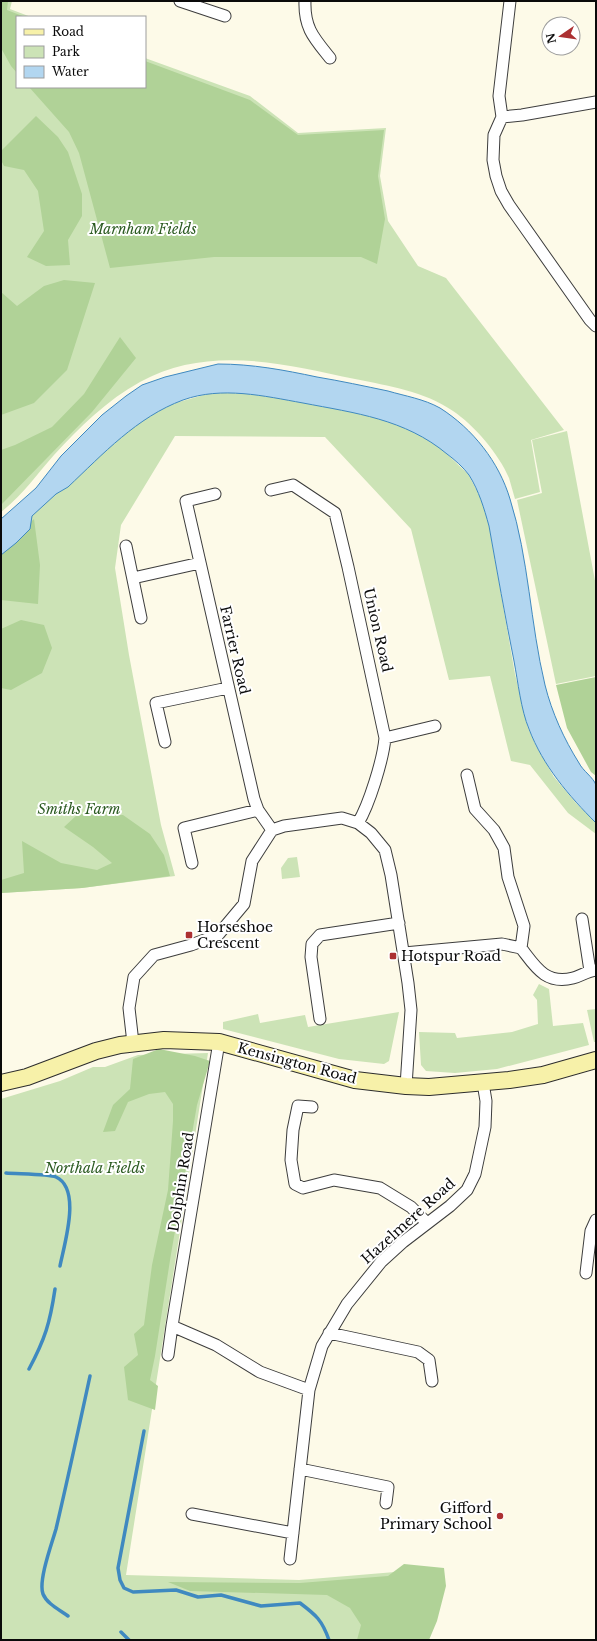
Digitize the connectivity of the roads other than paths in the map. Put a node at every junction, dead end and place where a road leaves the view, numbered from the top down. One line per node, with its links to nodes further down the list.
1 (180, 1): 4 (street)
2 (305, 1): 5 (street)
3 (510, 1): 7 (street)
4 (225, 16)
5 (330, 58)
6 (596, 102): 7 (street)
7 (502, 116): 8 (street)
8 (596, 326)
9 (271, 490): 17 (street, Union Road)
10 (215, 494): 12 (street, Farrier Road)
11 (126, 546): 13 (street)
12 (200, 562): 13 (street); 15 (street, Farrier Road)
13 (132, 578): 14 (street)
14 (141, 618)
15 (228, 688): 18 (street); 20 (street, Farrier Road)
16 (435, 726): 17 (street)
17 (385, 738): 21 (street, Union Road)
18 (165, 742)
19 (467, 775): 26 (street)
20 (258, 810): 22 (street, Farrier Road); 23 (street)
21 (358, 823): 22 (street); 25 (street)
22 (272, 830): 31 (street)
23 (192, 863)
24 (582, 919): 28 (street)
25 (399, 923): 27 (street); 29 (street)
26 (521, 948): 27 (street); 28 (street)
27 (404, 953): 35 (street)
28 (593, 970)
29 (320, 1019)
30 (219, 1042): 31 (street, Kensington Road); 35 (street, Kensington Road); 40 (street, Dolphin Road)
31 (133, 1043): 33 (street, Kensington Road)
32 (596, 1060): 34 (street, Kensington Road)
33 (1, 1083)
34 (483, 1083): 35 (street, Kensington Road); 38 (street, Hazelmere Road)
35 (406, 1086)
36 (312, 1107): 38 (street)
37 (596, 1220): 39 (street)
38 (427, 1223): 41 (street, Hazelmere Road)
39 (590, 1265)
40 (172, 1326): 42 (street, Dolphin Road); 44 (street)
41 (329, 1333): 43 (street); 44 (street, Hazelmere Road)
42 (168, 1355)
43 (432, 1381)
44 (309, 1390): 45 (street, Hazelmere Road)
45 (300, 1469): 46 (street); 48 (street, Hazelmere Road)
46 (386, 1503)
47 (192, 1514): 48 (street)
48 (293, 1534): 49 (street, Hazelmere Road)
49 (290, 1559)

